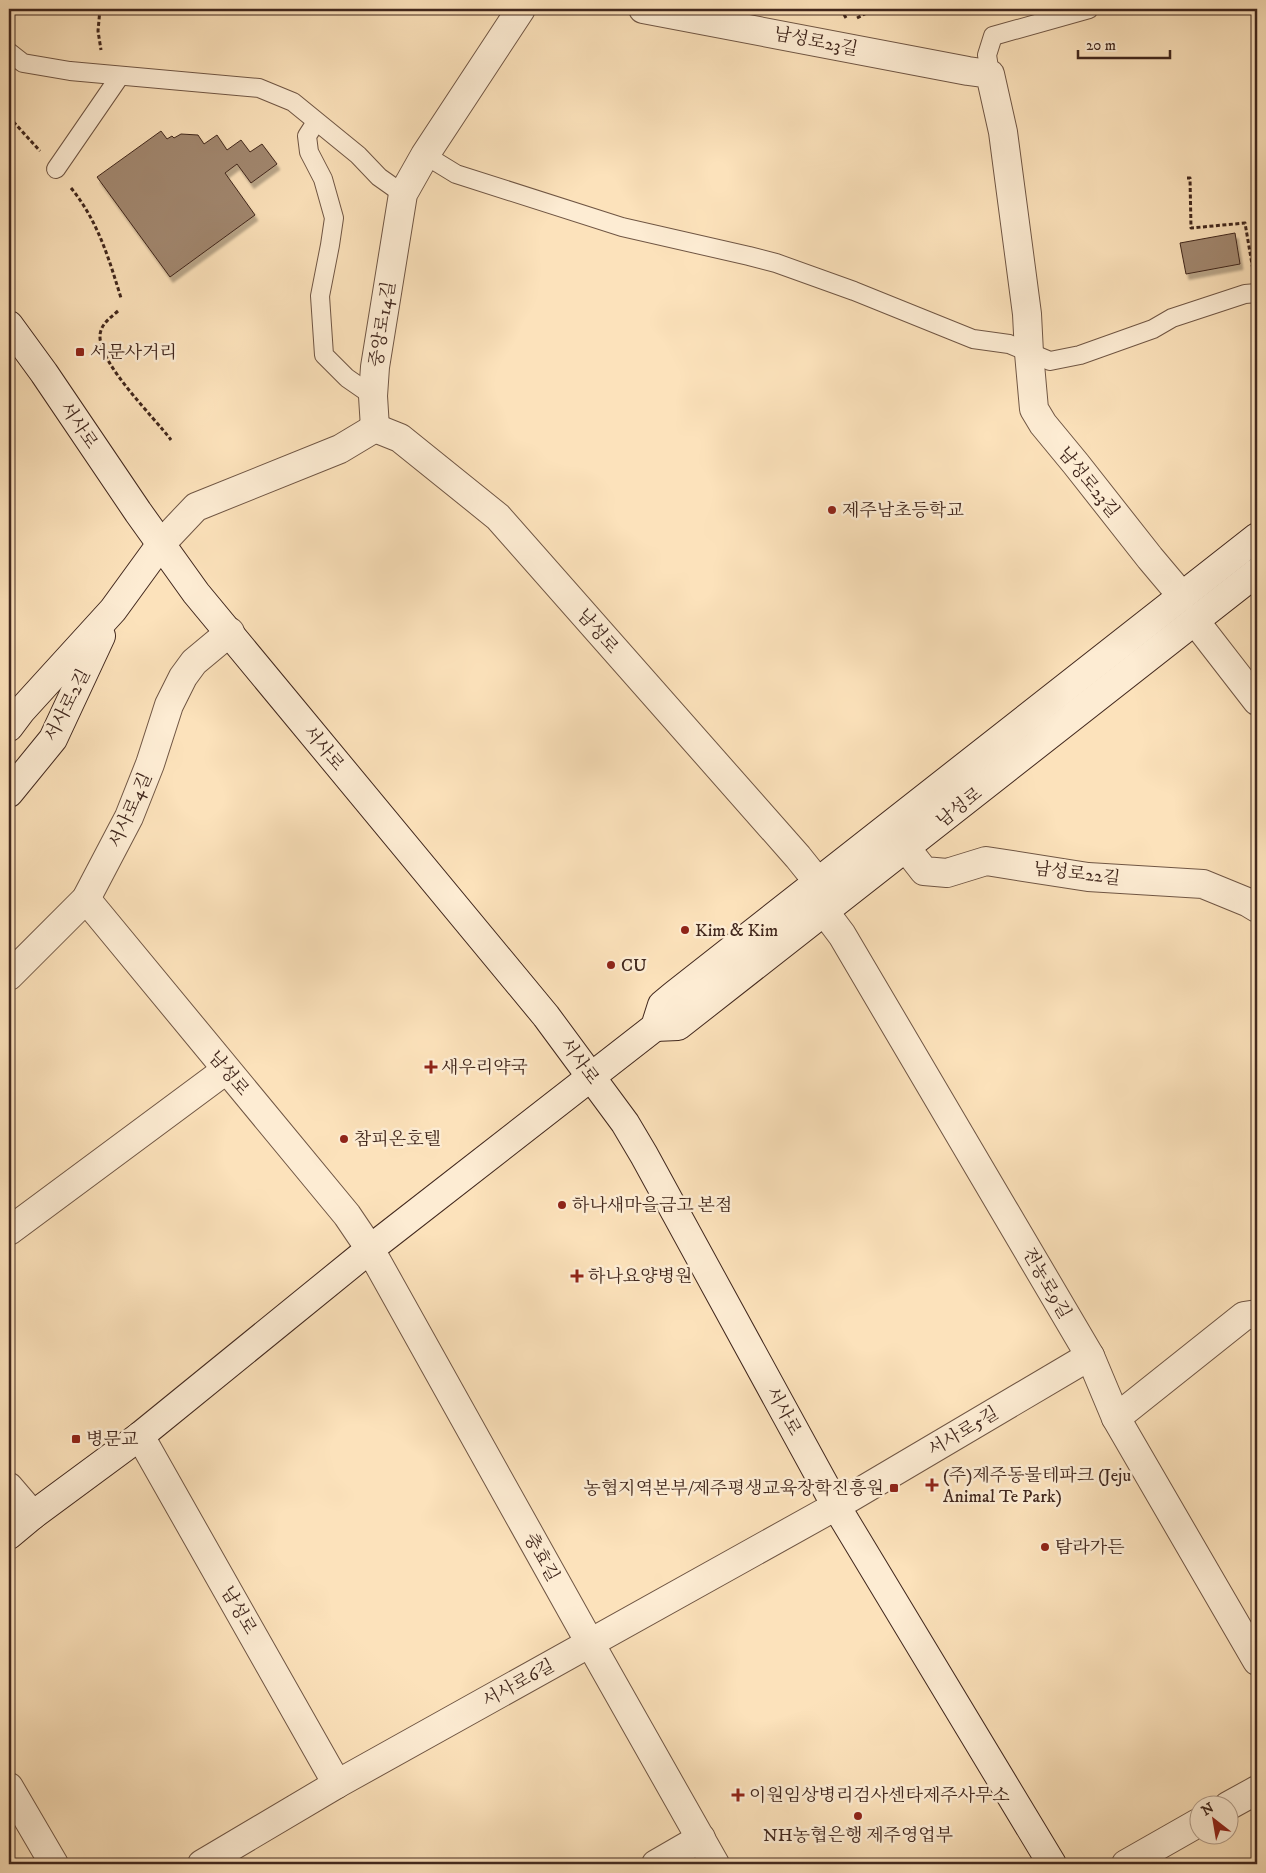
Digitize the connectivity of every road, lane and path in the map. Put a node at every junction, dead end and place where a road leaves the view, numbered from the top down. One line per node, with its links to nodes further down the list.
1 (100, 9): 8 (path)
2 (521, 9): 13 (street, 중앙로14길)
3 (643, 9): 9 (street, 남성로23길)
4 (841, 9): 5 (path)
5 (874, 9)
6 (1089, 9): 9 (lane, 남성로23길)
7 (9, 52): 8 (lane)
8 (103, 74): 10 (lane)
9 (990, 74): 21 (street, 남성로23길)
10 (120, 76): 12 (lane); 14 (lane)
11 (9, 117): 14 (path)
12 (316, 122): 16 (lane); 22 (lane)
13 (425, 155): 16 (street, 중앙로14길); 21 (lane)
14 (56, 169): 18 (path)
15 (1186, 178): 17 (path)
16 (403, 194): 22 (street, 중앙로14길)
17 (1257, 293): 21 (lane)
18 (121, 298)
19 (118, 312): 24 (path)
20 (9, 326): 26 (street, 서사로)
21 (1028, 353): 28 (street, 남성로23길)
22 (373, 396): 23 (street, 중앙로14길)
23 (375, 428): 26 (street); 36 (street, 남성로)
24 (172, 440)
25 (1257, 537): 28 (street, 남성로)
26 (161, 544): 29 (street, 서사로2길); 31 (street, 서사로)
27 (1257, 572): 30 (street, 남성로)
28 (1182, 596): 36 (street, 남성로)
29 (113, 610): 33 (street, 서사로2길); 34 (street, 서사로2길)
30 (1195, 621): 32 (street); 35 (street, 남성로)
31 (230, 632): 37 (street, 서사로4길); 43 (street, 서사로)
32 (1257, 701)
33 (9, 727)
34 (9, 793)
35 (906, 848): 38 (street, 남성로22길); 39 (street, 남성로)
36 (818, 882): 41 (street, 남성로)
37 (86, 899): 40 (street, 서사로4길); 42 (street, 남성로)
38 (1257, 908)
39 (824, 911): 41 (street, 남성로); 47 (street, 전농로9길)
40 (9, 976)
41 (655, 1027): 43 (street)
42 (226, 1070): 44 (street); 45 (street, 남성로)
43 (592, 1077): 45 (street); 51 (street, 서사로)
44 (9, 1231)
45 (370, 1249): 49 (street); 54 (street, 충효길)
46 (1257, 1314): 48 (street)
47 (1090, 1356): 48 (street, 전농로9길); 51 (street, 서사로5길)
48 (1116, 1418): 55 (street, 전농로9길)
49 (140, 1436): 52 (street); 56 (street, 남성로)
50 (9, 1487): 52 (street)
51 (836, 1506): 54 (street, 서사로6길); 66 (street, 서사로)
52 (33, 1515): 53 (street)
53 (9, 1535)
54 (590, 1643): 56 (street, 서사로6길); 61 (street, 충효길)
55 (1257, 1661)
56 (337, 1784): 63 (street, 서사로6길)
57 (9, 1787): 62 (street)
58 (1257, 1790): 59 (street)
59 (1238, 1800)
60 (1188, 1829): 67 (street)
61 (701, 1838): 64 (street); 65 (street, 충효길)
62 (54, 1864)
63 (202, 1864)
64 (656, 1864)
65 (715, 1864)
66 (1052, 1864)
67 (1126, 1864)

